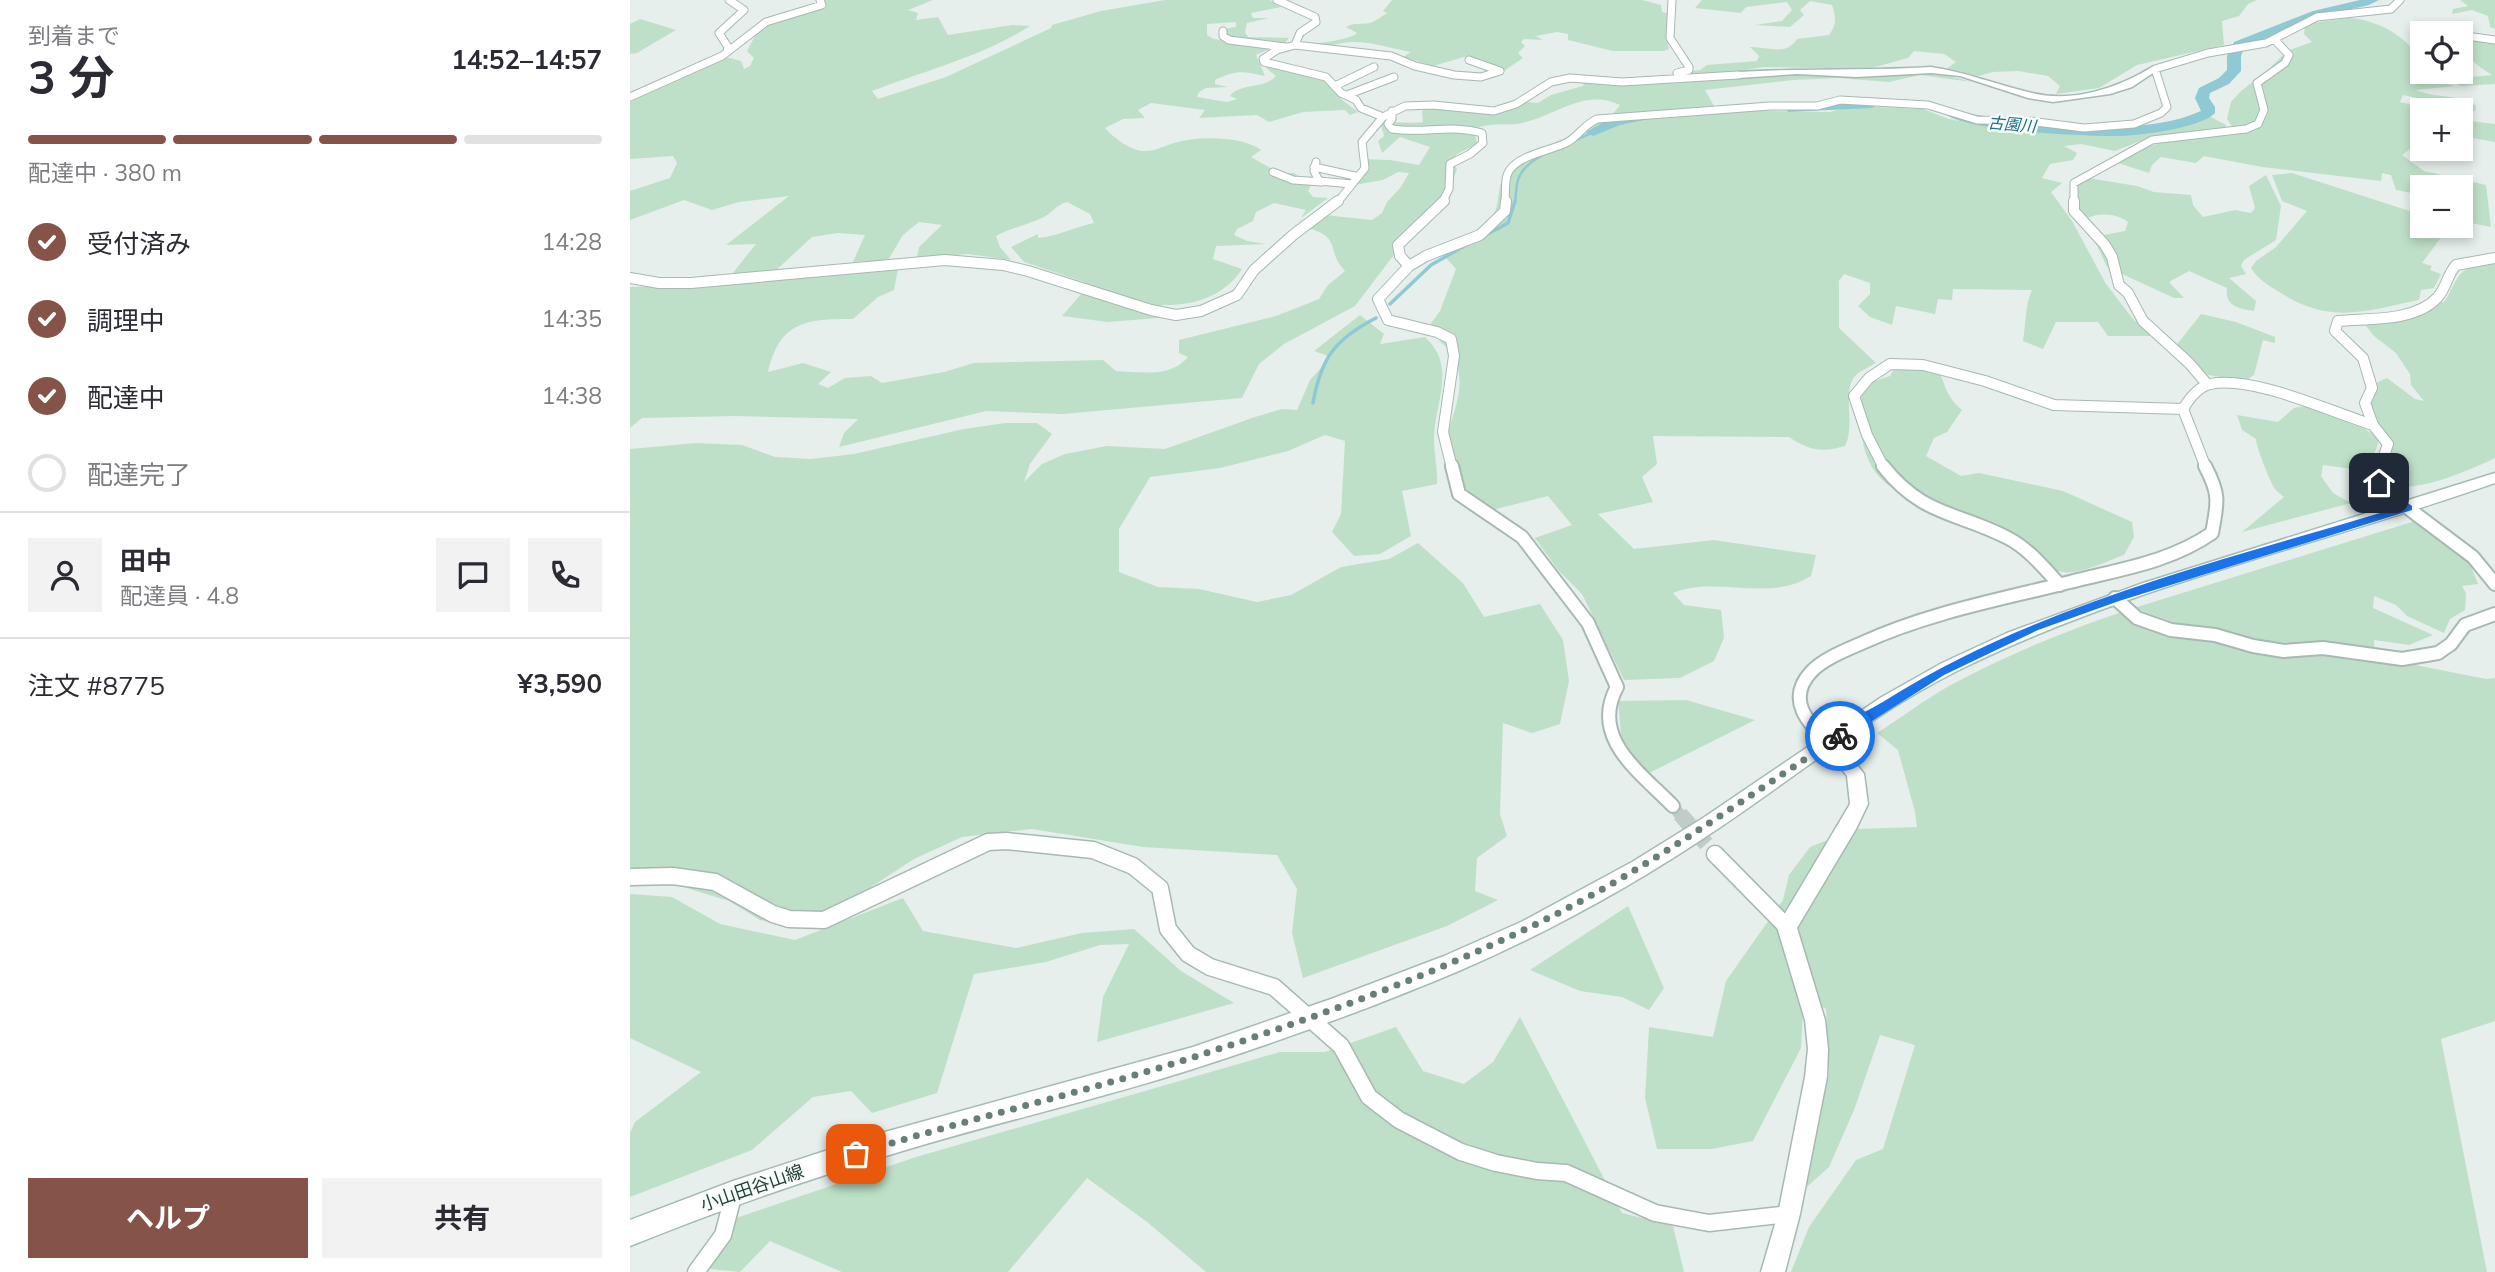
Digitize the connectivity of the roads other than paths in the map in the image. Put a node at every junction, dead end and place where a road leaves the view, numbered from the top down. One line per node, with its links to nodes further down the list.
1 (729, 0): 12 (street)
2 (820, 0): 12 (street)
3 (1278, 0): 10 (street)
4 (1672, 0): 18 (street)
5 (2396, 0): 8 (street)
6 (1223, 31): 11 (street)
7 (2473, 37): 9 (street)
8 (2275, 40): 15 (street); 31 (street)
9 (2495, 40)
10 (1295, 45): 11 (street); 13 (street)
11 (1286, 47): 19 (street)
12 (727, 52): 21 (street)
13 (1469, 60)
14 (1374, 67): 19 (street)
15 (2155, 69): 16 (street); 29 (street)
16 (1738, 75): 18 (street)
17 (1394, 77): 20 (street)
18 (1640, 80): 22 (street)
19 (1335, 86): 20 (street)
20 (1348, 95): 23 (street)
21 (630, 97)
22 (1392, 111): 23 (street); 29 (street)
23 (1383, 117): 26 (street)
24 (1315, 165): 26 (street); 27 (street)
25 (1273, 172): 27 (street)
26 (1355, 180): 27 (street); 30 (street)
27 (1322, 182)
28 (2495, 258): 33 (street)
29 (1409, 265): 41 (street)
30 (630, 278)
31 (2207, 384): 32 (street); 33 (street)
32 (2183, 409): 37 (street); 37 (street)
33 (2373, 425): 35 (street)
34 (2495, 478): 35 (main road, 小山田谷山線)
35 (2409, 508): 36 (street); 38 (main road, 小山田谷山線)
36 (2495, 583)
37 (2060, 585): 40 (street)
38 (2115, 598): 39 (street); 40 (main road, 小山田谷山線)
39 (2495, 614)
40 (1830, 742): 44 (street); 45 (main road, 小山田谷山線)
41 (1673, 806)
42 (1715, 854): 44 (street)
43 (630, 877): 45 (street)
44 (1787, 927): 47 (street)
45 (1307, 1018): 46 (main road, 小山田谷山線); 47 (street)
46 (734, 1193): 48 (main road, 小山田谷山線); 49 (street)
47 (1789, 1214): 50 (street)
48 (630, 1233)
49 (696, 1272)
50 (1773, 1272)

